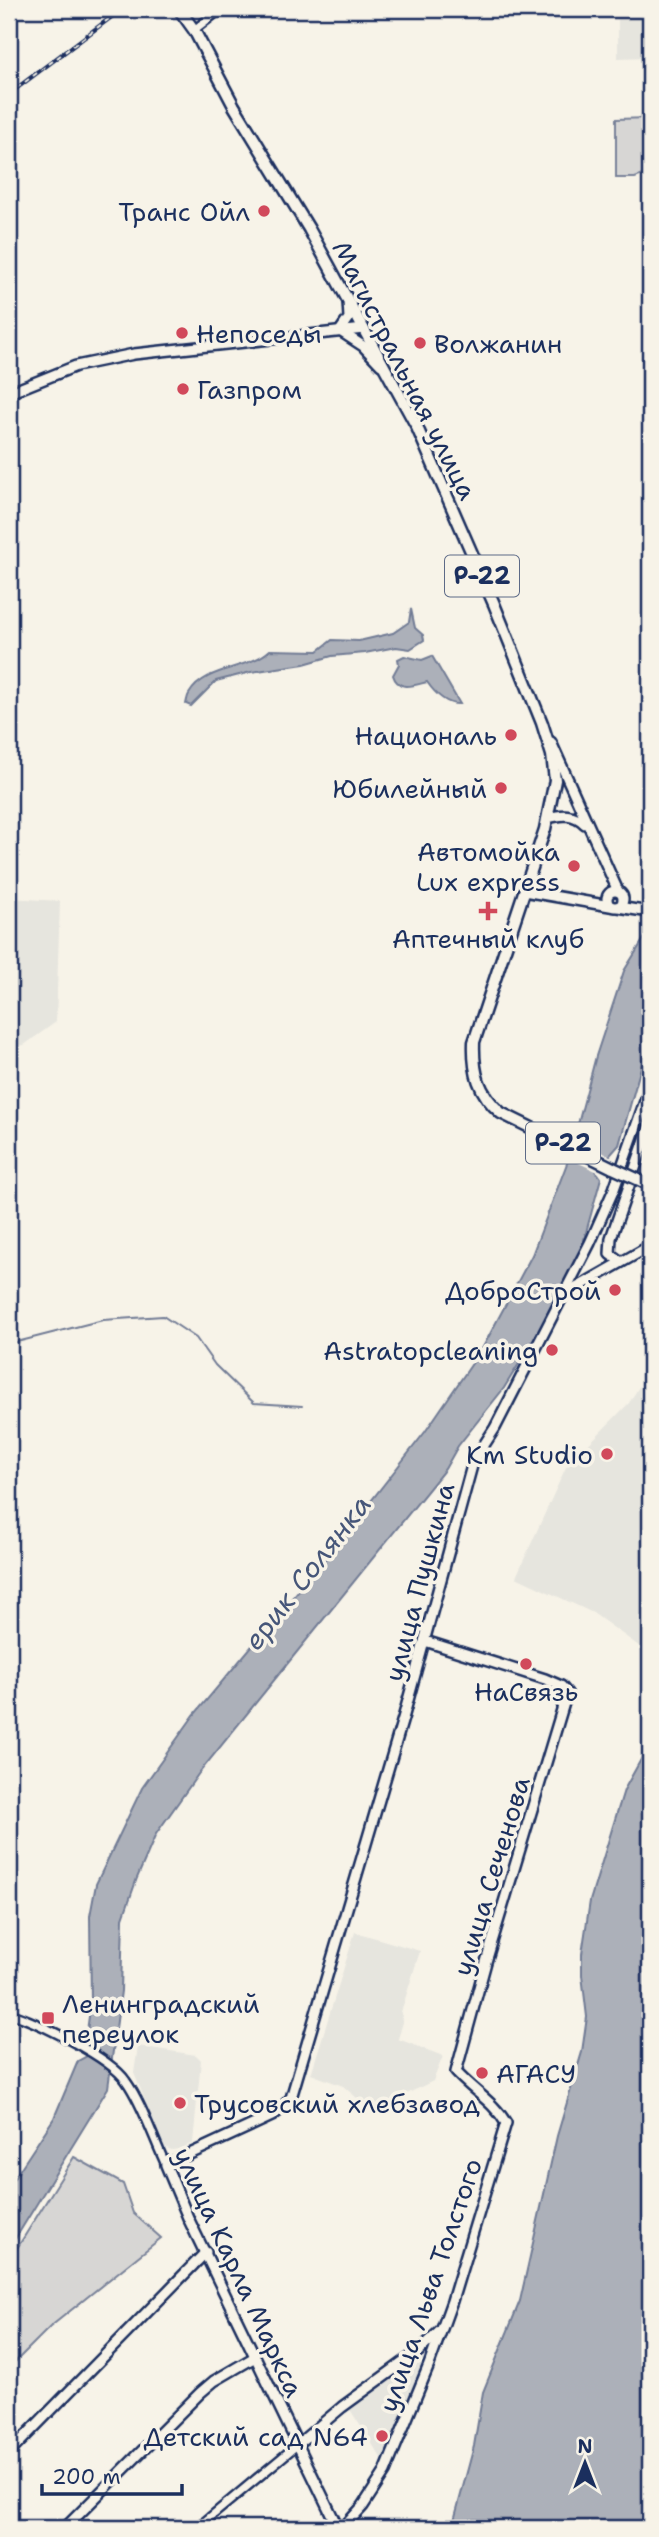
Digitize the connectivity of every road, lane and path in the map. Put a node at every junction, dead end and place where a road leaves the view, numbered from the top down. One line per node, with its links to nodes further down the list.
1 (180, 9): 3 (highway, Магистральная улица / Р-22)
2 (221, 9): 3 (street)
3 (194, 30): 4 (highway, Магистральная улица / Р-22)
4 (348, 300): 5 (highway, Магистральная улица / Р-22); 6 (main road)
5 (364, 329): 6 (main road); 7 (highway, Магистральная улица / Р-22)
6 (340, 331): 7 (main road); 8 (main road)
7 (387, 372): 9 (highway, Магистральная улица / Р-22)
8 (9, 393)
9 (542, 723): 10 (highway, Магистральная улица / Р-22); 11 (main road)
10 (548, 818): 11 (main road); 12 (highway, Магистральная улица / Р-22)
11 (592, 834): 13 (main road)
12 (524, 891): 14 (main road); 18 (highway, Магистральная улица / Р-22, bridge)
13 (620, 892): 14 (main road); 14 (main road); 15 (main road)
14 (614, 906): 15 (main road)
15 (647, 911)
16 (650, 1087): 21 (main road, улица Пушкина)
17 (650, 1125): 20 (main road)
18 (650, 1185)
19 (650, 1246): 20 (main road)
20 (621, 1262): 21 (main road)
21 (564, 1295): 22 (main road, улица Пушкина)
22 (425, 1641): 24 (main road, улица Сеченова); 25 (main road, улица Пушкина)
23 (9, 2013): 25 (street, улица Карла Маркса)
24 (506, 2123): 27 (main road, улица Льва Толстого)
25 (166, 2165): 26 (main road, улица Карла Маркса)
26 (206, 2252): 28 (main road, улица Карла Маркса); 30 (main road)
27 (442, 2329): 29 (main road); 33 (main road, улица Льва Толстого)
28 (256, 2357): 29 (main road, улица Карла Маркса); 31 (main road)
29 (296, 2445): 32 (street); 33 (main road, улица Карла Маркса)
30 (9, 2453)
31 (65, 2528)
32 (197, 2528)
33 (340, 2528)

